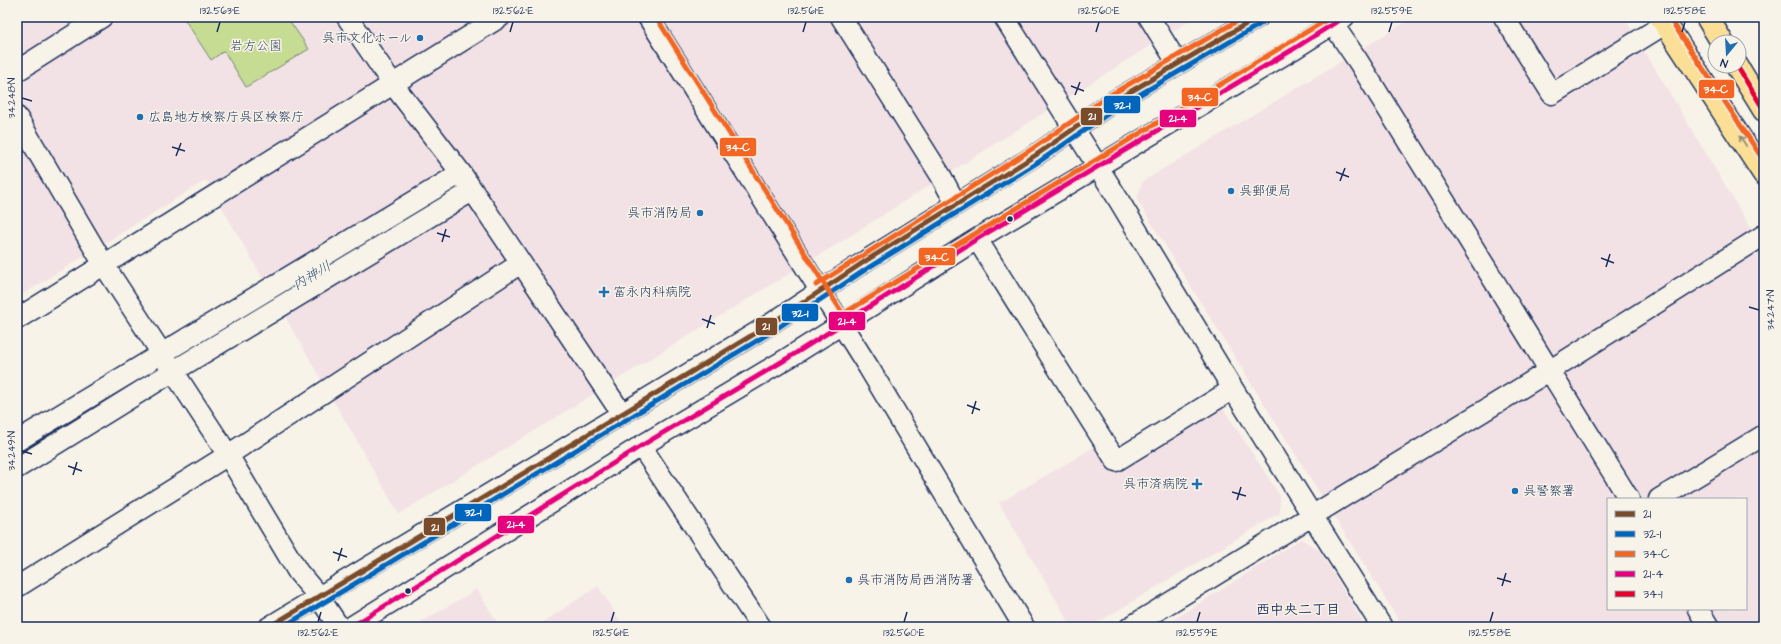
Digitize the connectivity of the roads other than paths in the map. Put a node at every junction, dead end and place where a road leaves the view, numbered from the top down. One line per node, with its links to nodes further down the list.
1 (102, 17): 15 (street)
2 (347, 17): 17 (street)
3 (500, 17): 17 (street)
4 (648, 17): 30 (street)
5 (841, 17): 25 (street)
6 (1004, 17): 20 (street)
7 (1149, 17): 14 (street)
8 (1258, 17): 14 (street)
9 (1504, 17): 12 (street)
10 (1707, 17): 13 (highway)
11 (1335, 19): 21 (street); 34 (street)
12 (1663, 20): 23 (highway, one-way to 12)
13 (1717, 34)
14 (1178, 64): 20 (street)
15 (17, 71)
16 (1742, 74): 18 (highway)
17 (392, 83): 22 (street); 29 (street)
18 (1764, 110)
19 (17, 117): 29 (street)
20 (1073, 129): 21 (street); 25 (street)
21 (1097, 166): 27 (street); 36 (street)
22 (460, 173): 24 (street); 33 (street)
23 (1764, 174)
24 (472, 190): 28 (street); 35 (street)
25 (956, 204): 30 (street)
26 (1764, 235): 34 (street)
27 (977, 239): 32 (street); 36 (street)
28 (521, 263): 37 (street); 41 (street)
29 (104, 265): 31 (street); 33 (street)
30 (820, 291): 32 (street); 37 (street)
31 (17, 320)
32 (841, 324): 40 (street); 53 (street)
33 (162, 354): 35 (street); 39 (street)
34 (1549, 371): 43 (street); 45 (street)
35 (172, 372): 41 (street); 42 (street)
36 (1233, 389): 45 (street)
37 (622, 414): 47 (street)
38 (1764, 435): 44 (street)
39 (17, 441)
40 (641, 446): 51 (street); 52 (street)
41 (228, 455): 46 (street); 47 (street)
42 (17, 468)
43 (1628, 498)
44 (1661, 498)
45 (1312, 516): 54 (street); 55 (street)
46 (17, 587)
47 (319, 597): 49 (street); 50 (street)
48 (1699, 610): 56 (street)
49 (269, 627)
50 (339, 627)
51 (350, 627)
52 (761, 627)
53 (1024, 627)
54 (1130, 627)
55 (1382, 627)
56 (1709, 627)

